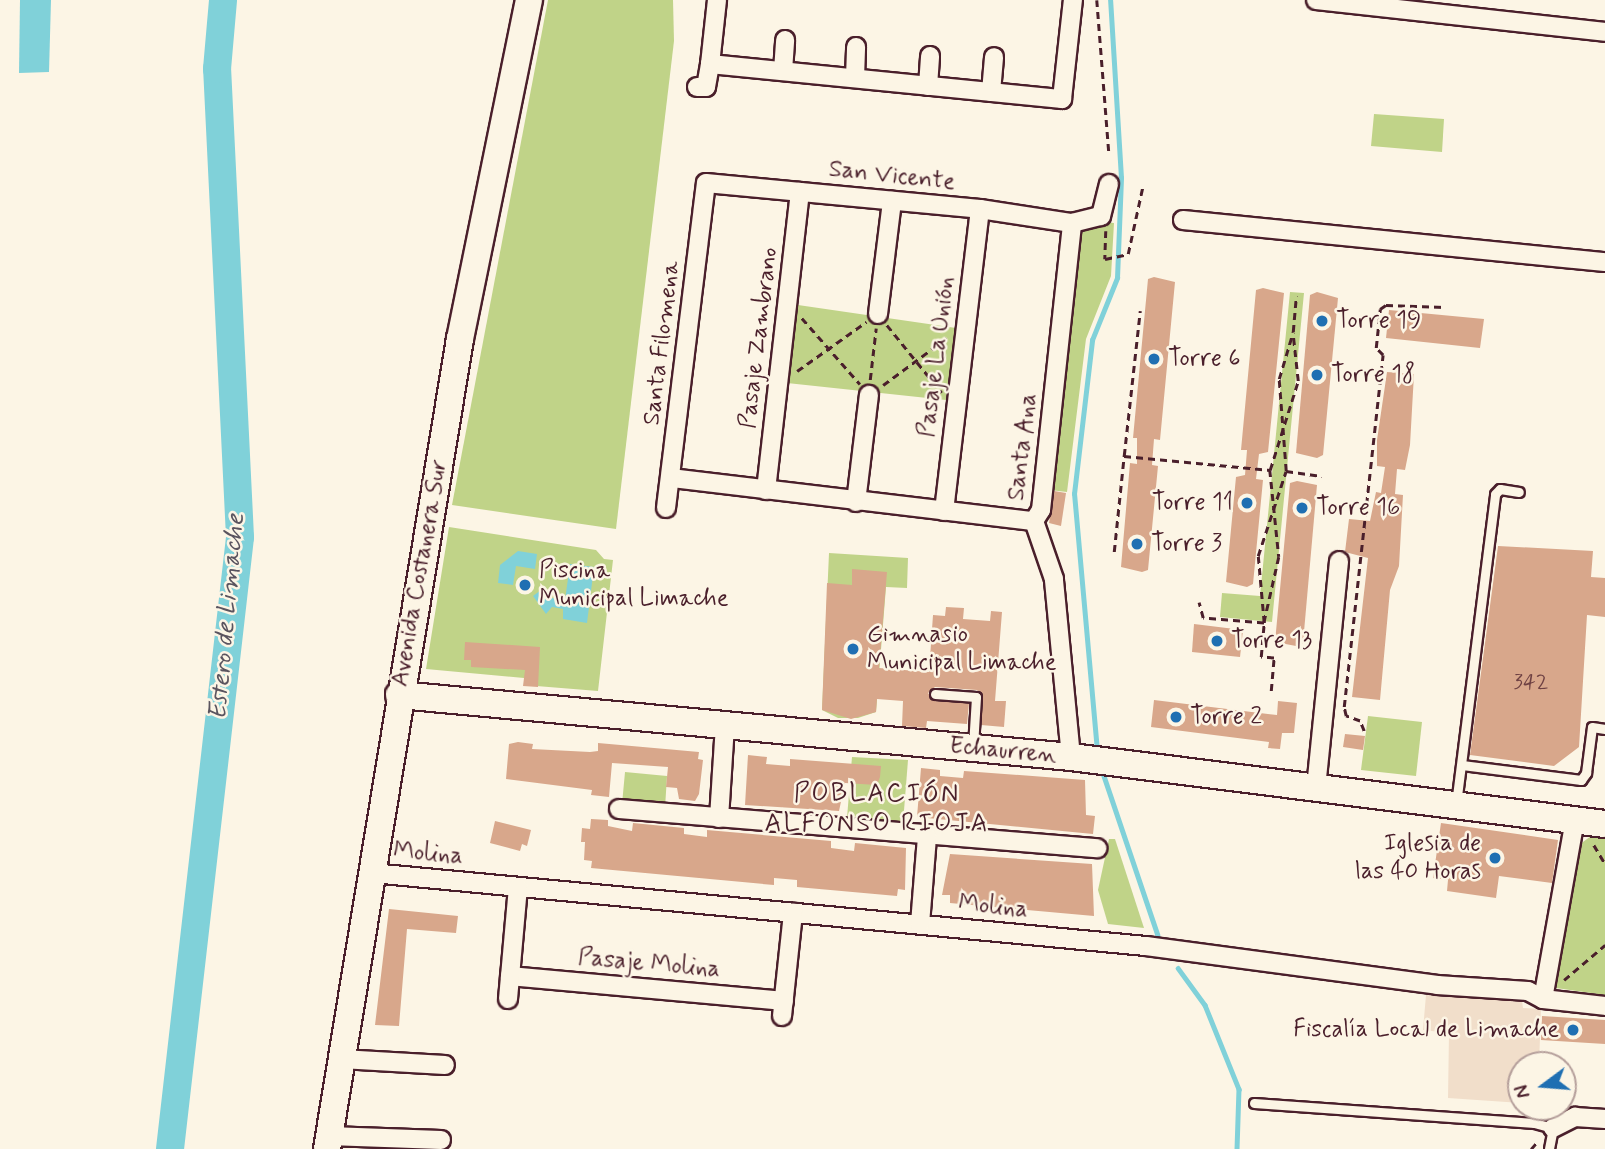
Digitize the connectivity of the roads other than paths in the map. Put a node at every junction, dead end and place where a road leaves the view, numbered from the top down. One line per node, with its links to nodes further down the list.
1 (529, 0): 35 (street, Avenida Costanera Sur)
2 (717, 0): 10 (street)
3 (1073, 0): 15 (street)
4 (1316, 0): 5 (street)
5 (1605, 32)
6 (785, 40): 11 (street)
7 (856, 47): 12 (street)
8 (930, 55): 13 (street)
9 (994, 57): 15 (street)
10 (710, 64): 11 (street); 14 (street)
11 (783, 71): 12 (street)
12 (855, 78): 13 (street)
13 (928, 86): 15 (street)
14 (696, 87)
15 (991, 92)
16 (706, 183): 18 (street, San Vicente); 26 (street, Santa Filomena)
17 (1109, 184): 22 (street)
18 (800, 192): 19 (street, San Vicente); 27 (street, Pasaje Zambrano)
19 (892, 201): 20 (street, San Vicente); 24 (street)
20 (980, 209): 22 (street, San Vicente); 31 (street, Pasaje La Unión)
21 (1183, 220): 23 (street)
22 (1072, 223): 32 (street, Santa Ana)
23 (1605, 262)
24 (878, 314)
25 (869, 395): 29 (street)
26 (671, 478): 27 (street); 30 (street, Santa Filomena)
27 (766, 490): 29 (street)
28 (1518, 492): 40 (lane)
29 (856, 502): 31 (street)
30 (666, 508)
31 (944, 511): 32 (street)
32 (1034, 521): 39 (street, Santa Ana)
33 (1339, 561): 41 (street)
34 (935, 694): 38 (lane)
35 (399, 695): 36 (street, Echaurren); 49 (street, Avenida Costanera Sur)
36 (726, 725): 38 (street, Echaurren); 44 (street)
37 (1605, 729): 40 (lane)
38 (973, 748): 39 (street, Echaurren)
39 (1092, 760): 41 (street, Echaurren)
40 (1462, 765): 42 (lane)
41 (1316, 788): 42 (street, Echaurren)
42 (1456, 805): 45 (street, Echaurren)
43 (619, 809): 44 (street)
44 (719, 818): 47 (street)
45 (1575, 820): 46 (street, Echaurren); 55 (street)
46 (1605, 824)
47 (927, 837): 48 (street); 52 (street)
48 (1097, 848)
49 (372, 873): 50 (street, Molina); 57 (street, Avenida Costanera Sur)
50 (518, 887): 51 (street, Molina); 53 (street)
51 (793, 913): 52 (street, Molina); 53 (street, Pasaje Molina)
52 (920, 924): 55 (street, Molina)
53 (510, 975): 54 (street)
54 (508, 999)
55 (1543, 999): 56 (street, Molina)
56 (1605, 1006)
57 (341, 1059): 58 (street); 63 (street, Avenida Costanera Sur)
58 (445, 1065)
59 (1254, 1103): 61 (lane)
60 (1605, 1119): 61 (street)
61 (1553, 1128): 64 (lane)
62 (442, 1140): 63 (street)
63 (328, 1142)
64 (1549, 1149)

